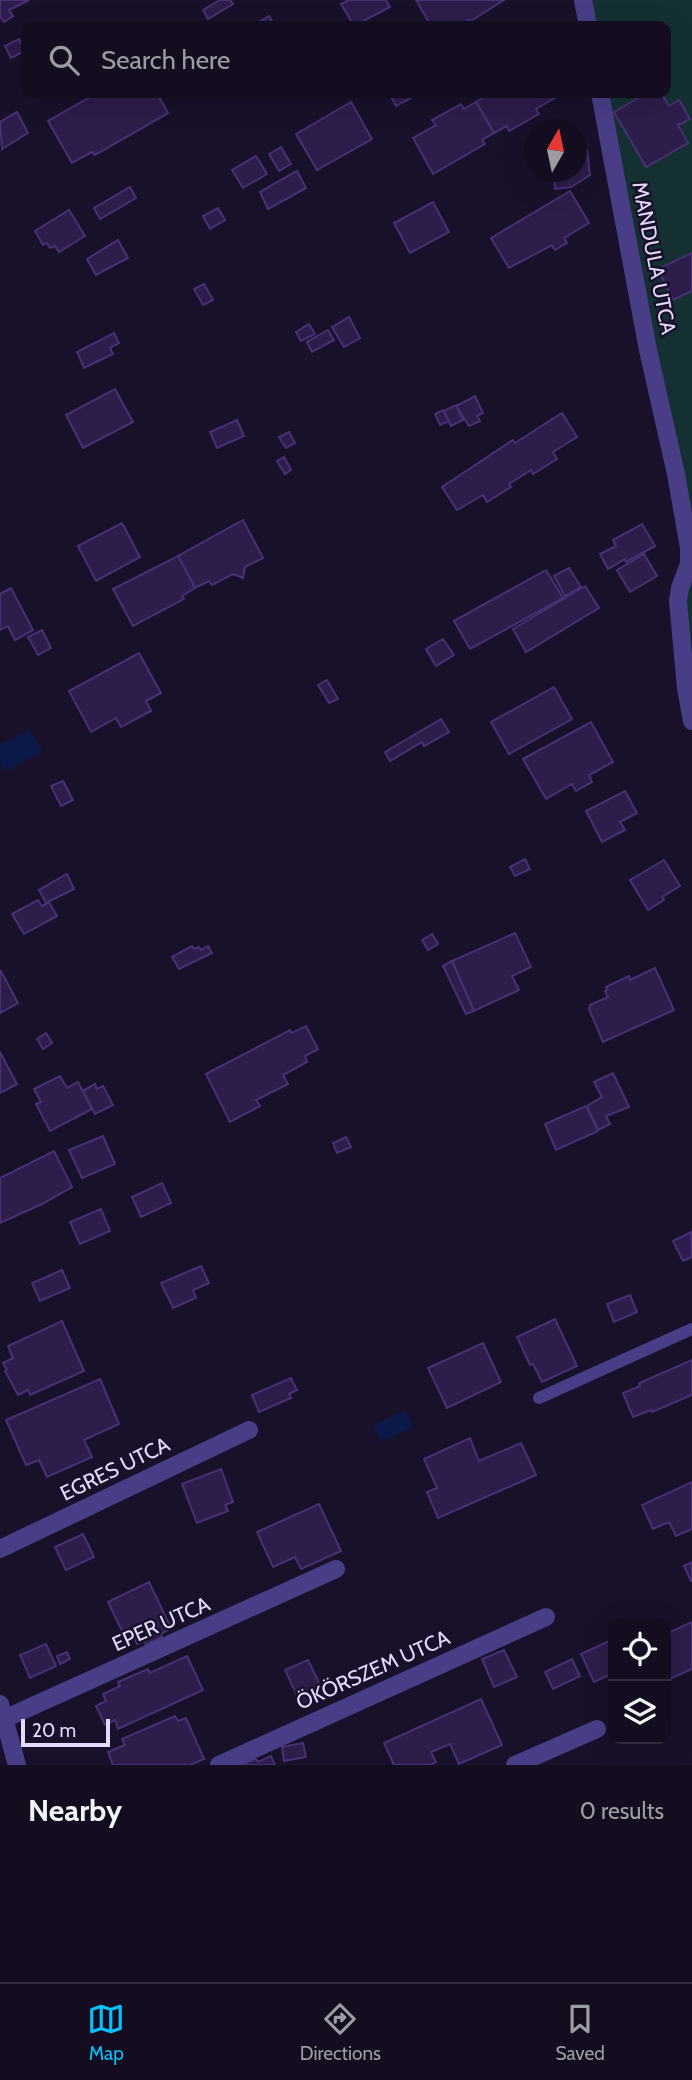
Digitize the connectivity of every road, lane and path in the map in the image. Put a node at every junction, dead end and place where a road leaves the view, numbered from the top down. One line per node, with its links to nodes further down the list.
1 (583, 0): 2 (street)
2 (587, 21)
3 (601, 98): 4 (street, MANDULA UTCA)
4 (684, 475): 5 (street, MANDULA UTCA)
5 (692, 721)
6 (692, 1329): 7 (lane)
7 (539, 1398)
8 (249, 1430): 9 (street, EGRES UTCA)
9 (0, 1549)
10 (335, 1569): 12 (street, EPER UTCA)
11 (546, 1617): 15 (street, ÖKÖRSZEM UTCA)
12 (2, 1712): 14 (street)
13 (597, 1728): 16 (street)
14 (17, 1765)
15 (219, 1765)
16 (515, 1765)

